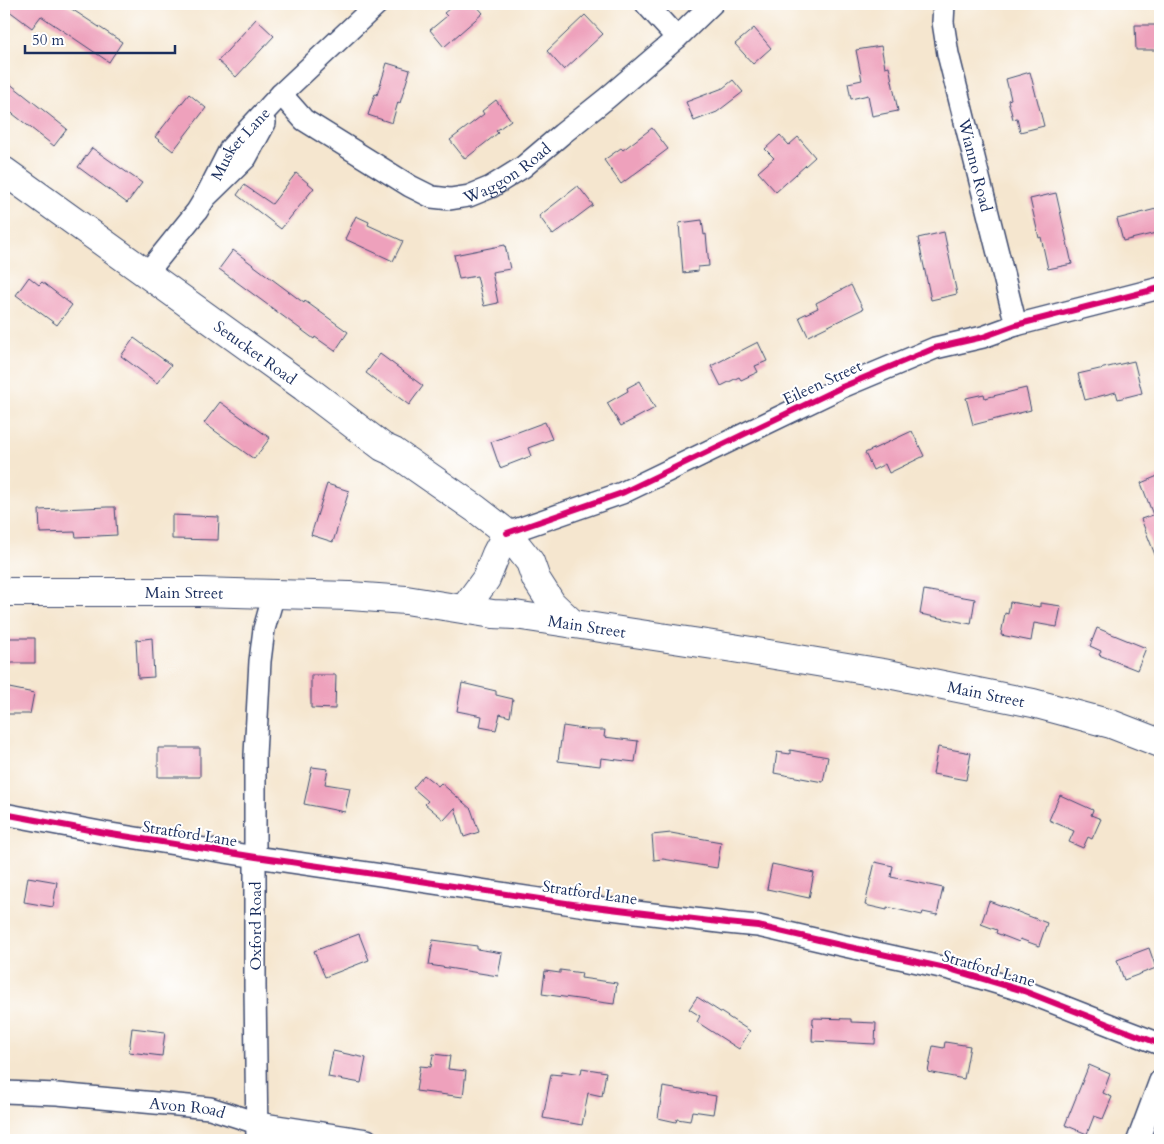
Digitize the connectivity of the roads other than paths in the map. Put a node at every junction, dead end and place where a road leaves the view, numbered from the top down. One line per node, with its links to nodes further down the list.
1 (377, 4): 6 (street, Musket Lane)
2 (646, 4): 5 (street)
3 (712, 4): 5 (street, Waggon Road)
4 (944, 4): 10 (street, Wianno Road)
5 (677, 38): 6 (street, Waggon Road)
6 (281, 94): 8 (street, Musket Lane)
7 (4, 171): 8 (main road, Setucket Road)
8 (147, 274): 11 (main road, Setucket Road)
9 (1160, 288): 10 (street, Eileen Street)
10 (1016, 325): 11 (street, Eileen Street)
11 (507, 533): 14 (main road); 15 (main road, Setucket Road)
12 (4, 592): 13 (main road, Main Street)
13 (274, 594): 14 (main road, Main Street); 18 (street, Oxford Road)
14 (464, 609): 15 (main road, Main Street)
15 (573, 624): 16 (main road, Main Street)
16 (1160, 743)
17 (4, 814): 18 (street, Stratford Lane)
18 (256, 857): 19 (street, Stratford Lane); 22 (street, Oxford Road)
19 (1160, 1044)
20 (1160, 1081): 24 (street)
21 (4, 1092): 22 (street, Avon Road)
22 (257, 1132): 23 (street, Avon Road)
23 (367, 1140)
24 (1138, 1140)

